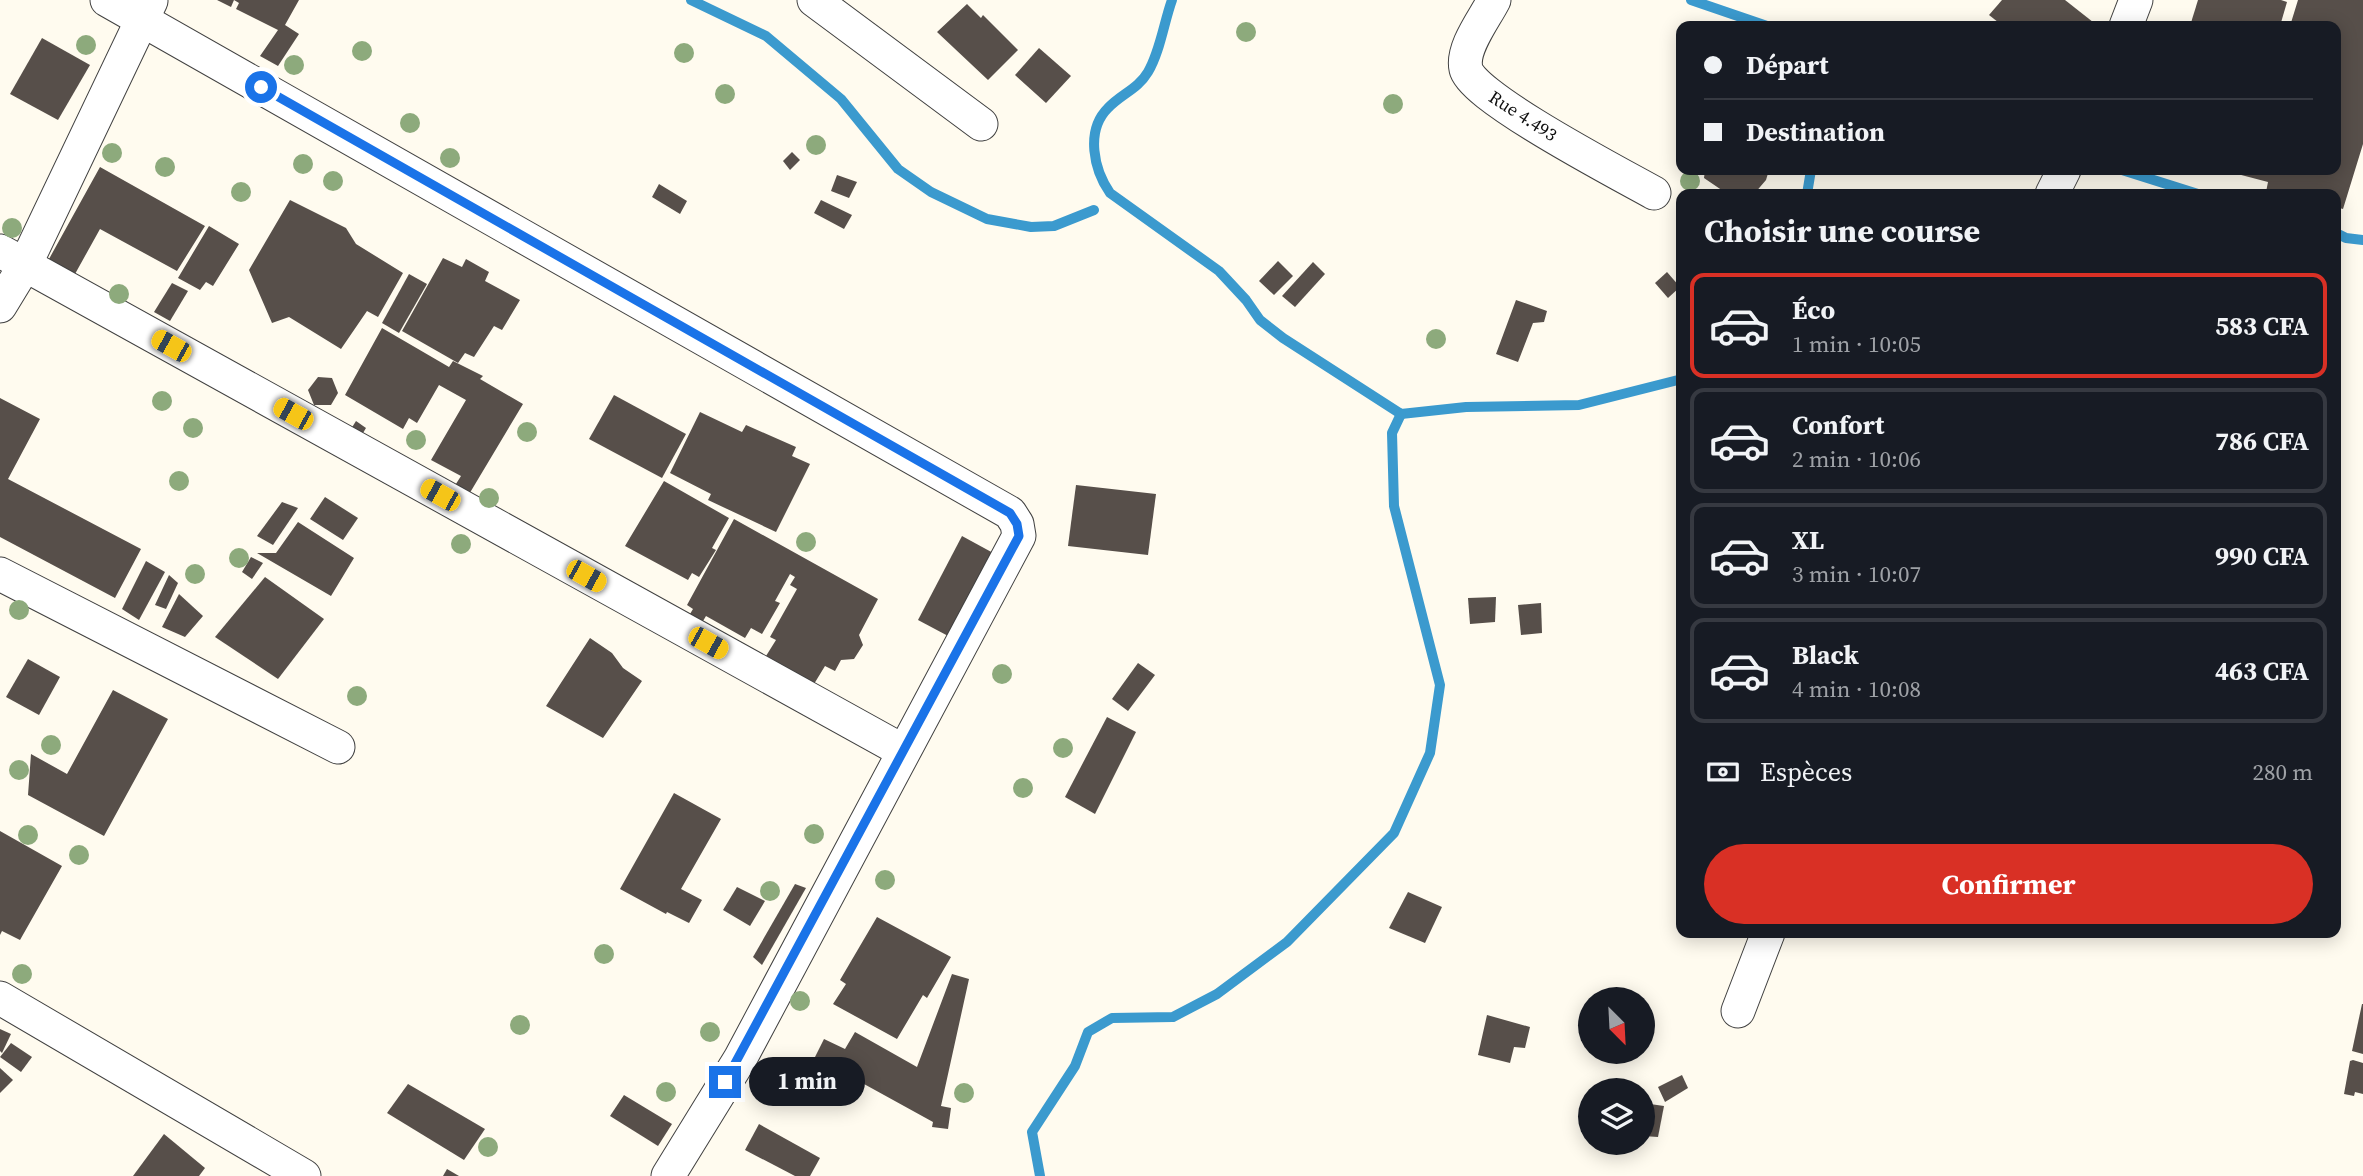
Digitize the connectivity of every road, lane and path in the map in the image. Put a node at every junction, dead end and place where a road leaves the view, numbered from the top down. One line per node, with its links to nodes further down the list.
1 (107, 0): 5 (street)
2 (814, 0): 7 (street)
3 (1494, 0): 8 (street, Rue 4.493)
4 (2136, 0): 6 (street)
5 (147, 9): 9 (street); 13 (street)
6 (2128, 21)
7 (981, 124)
8 (1654, 193)
9 (13, 258): 10 (street); 13 (street)
10 (0, 306)
11 (0, 574): 12 (street)
12 (338, 747)
13 (903, 751): 18 (street)
14 (1766, 938): 16 (street)
15 (0, 998): 17 (street)
16 (1738, 1011)
17 (304, 1176)
18 (668, 1176)

